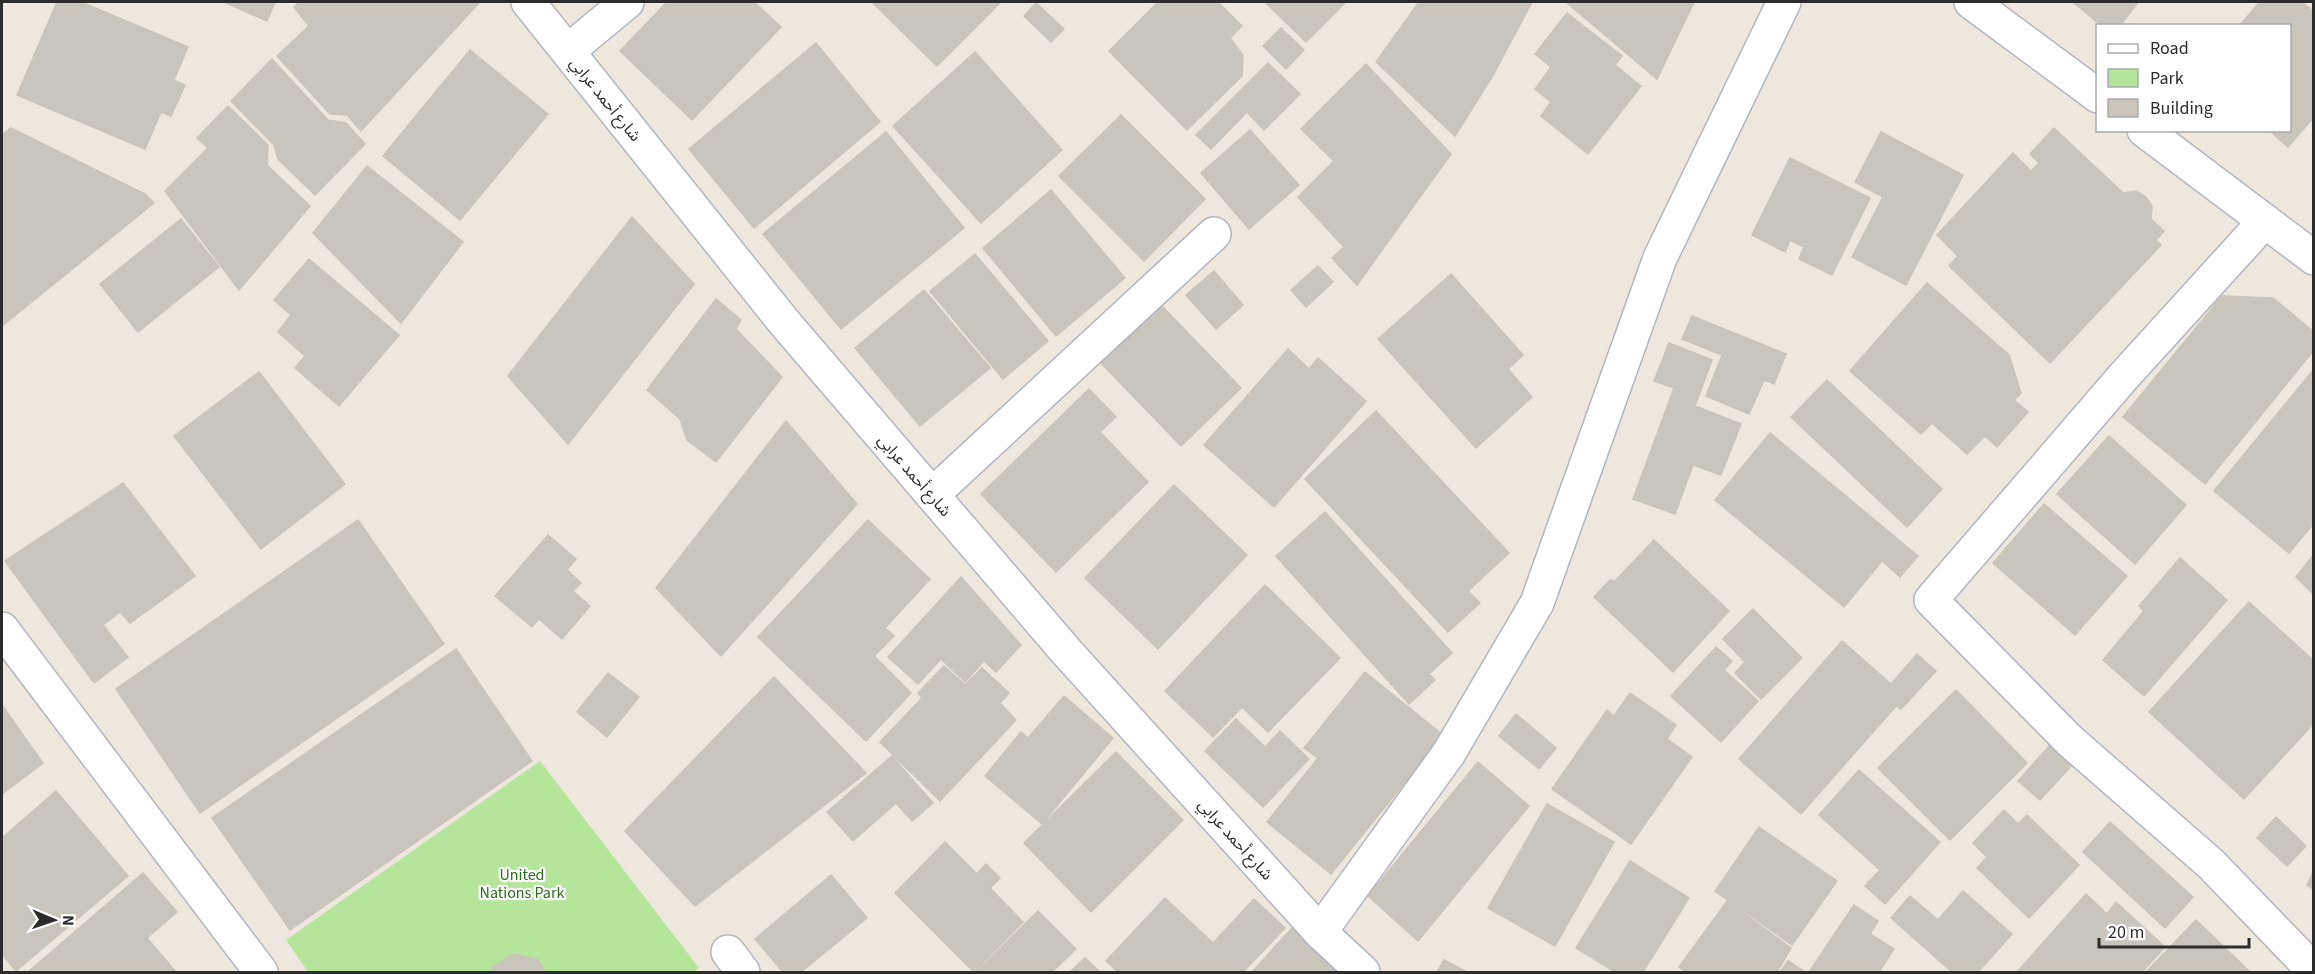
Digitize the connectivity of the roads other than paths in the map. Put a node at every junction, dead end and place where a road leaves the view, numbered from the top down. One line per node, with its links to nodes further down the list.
1 (528, 2): 5 (street, شارع أحمد عرابي)
2 (627, 2): 5 (street)
3 (1784, 2): 13 (street)
4 (1971, 2): 6 (street)
5 (568, 51): 11 (street, شارع أحمد عرابي)
6 (2096, 95)
7 (2147, 132): 8 (street)
8 (2265, 221): 10 (street); 14 (street)
9 (1214, 234): 11 (street)
10 (2313, 258)
11 (932, 495): 13 (street, شارع أحمد عرابي)
12 (2, 629): 15 (street)
13 (1320, 932): 16 (street, شارع أحمد عرابي)
14 (2313, 971)
15 (261, 972)
16 (1363, 972)

